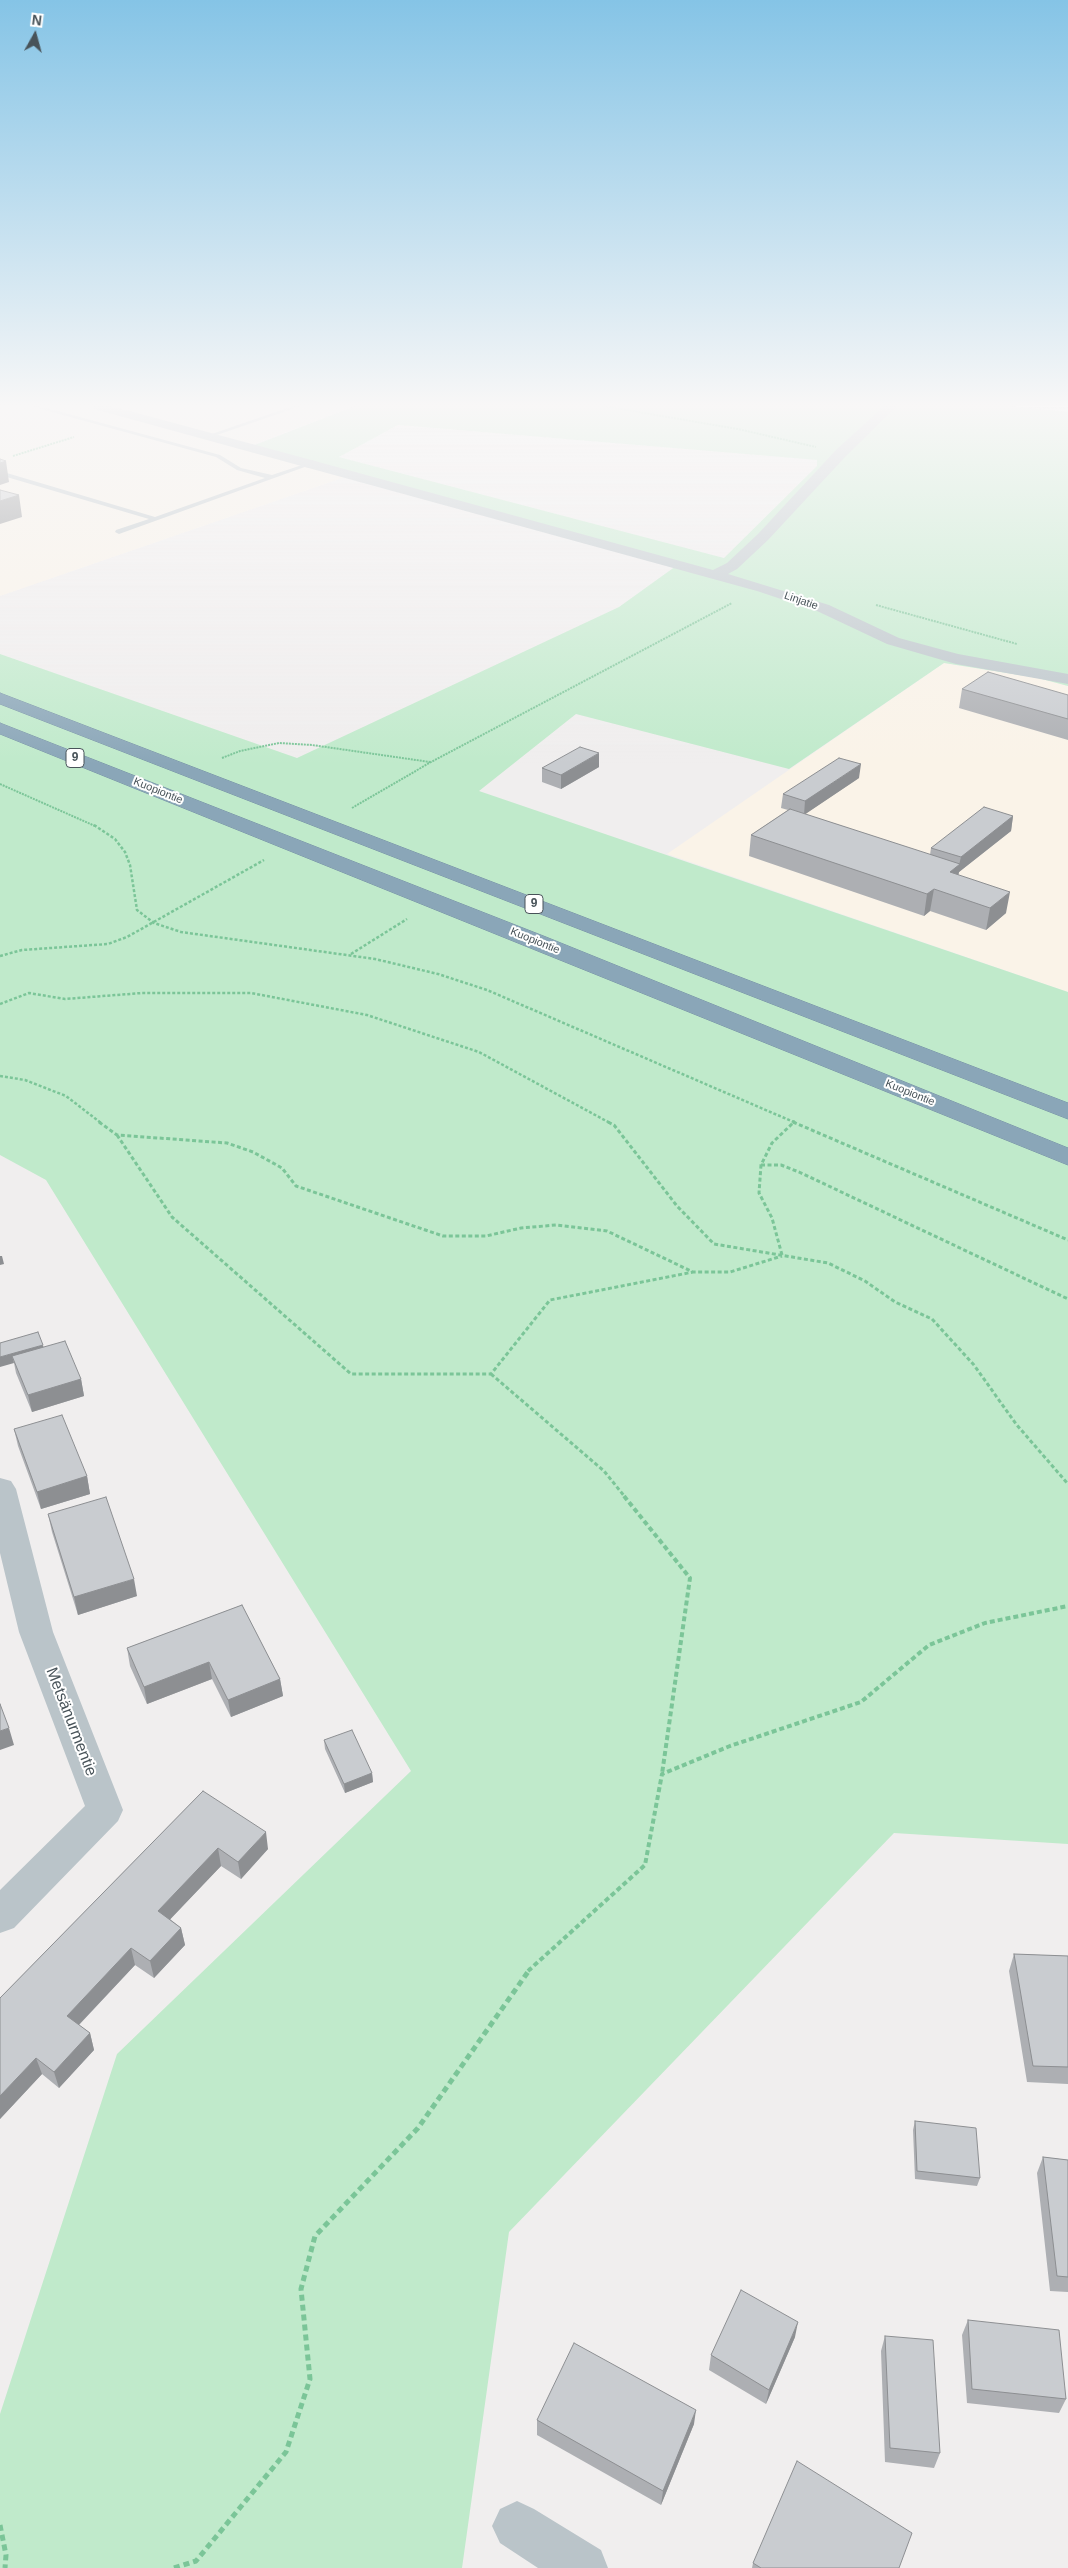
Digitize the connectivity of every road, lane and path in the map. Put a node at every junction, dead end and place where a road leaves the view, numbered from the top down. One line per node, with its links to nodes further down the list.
1 (137, 526): 4 (lane)
2 (538, 526): 5 (street, Linjatie)
3 (771, 526): 5 (street)
4 (119, 532)
5 (715, 574): 6 (street, Linjatie)
6 (762, 588): 9 (street, Linjatie); 13 (path)
7 (876, 605): 8 (path)
8 (1020, 645)
9 (1068, 679)
10 (0, 698): 23 (highway, 9)
11 (0, 728): 26 (highway, Kuopiontie / 9)
12 (219, 760): 13 (path)
13 (431, 762): 15 (path)
14 (0, 784): 18 (path)
15 (352, 809)
16 (271, 856): 18 (path)
17 (413, 915): 19 (path)
18 (154, 924): 19 (path); 20 (path)
19 (350, 954): 24 (path)
20 (0, 956)
21 (0, 1004): 29 (path)
22 (0, 1076): 25 (path)
23 (1068, 1112)
24 (795, 1121): 27 (path); 28 (path)
25 (117, 1135): 30 (path); 32 (path)
26 (1068, 1157)
27 (761, 1165): 29 (path); 31 (path)
28 (1068, 1240)
29 (782, 1256): 30 (path); 33 (path)
30 (693, 1272): 32 (path)
31 (1068, 1299)
32 (491, 1374): 36 (path)
33 (1068, 1484)
34 (0, 1489): 37 (street, Metsänurmentie)
35 (1068, 1606): 36 (path)
36 (662, 1774): 41 (path)
37 (0, 1916)
38 (0, 2525): 40 (path)
39 (517, 2526): 42 (street)
40 (5, 2568)
41 (174, 2568)
42 (582, 2568)

